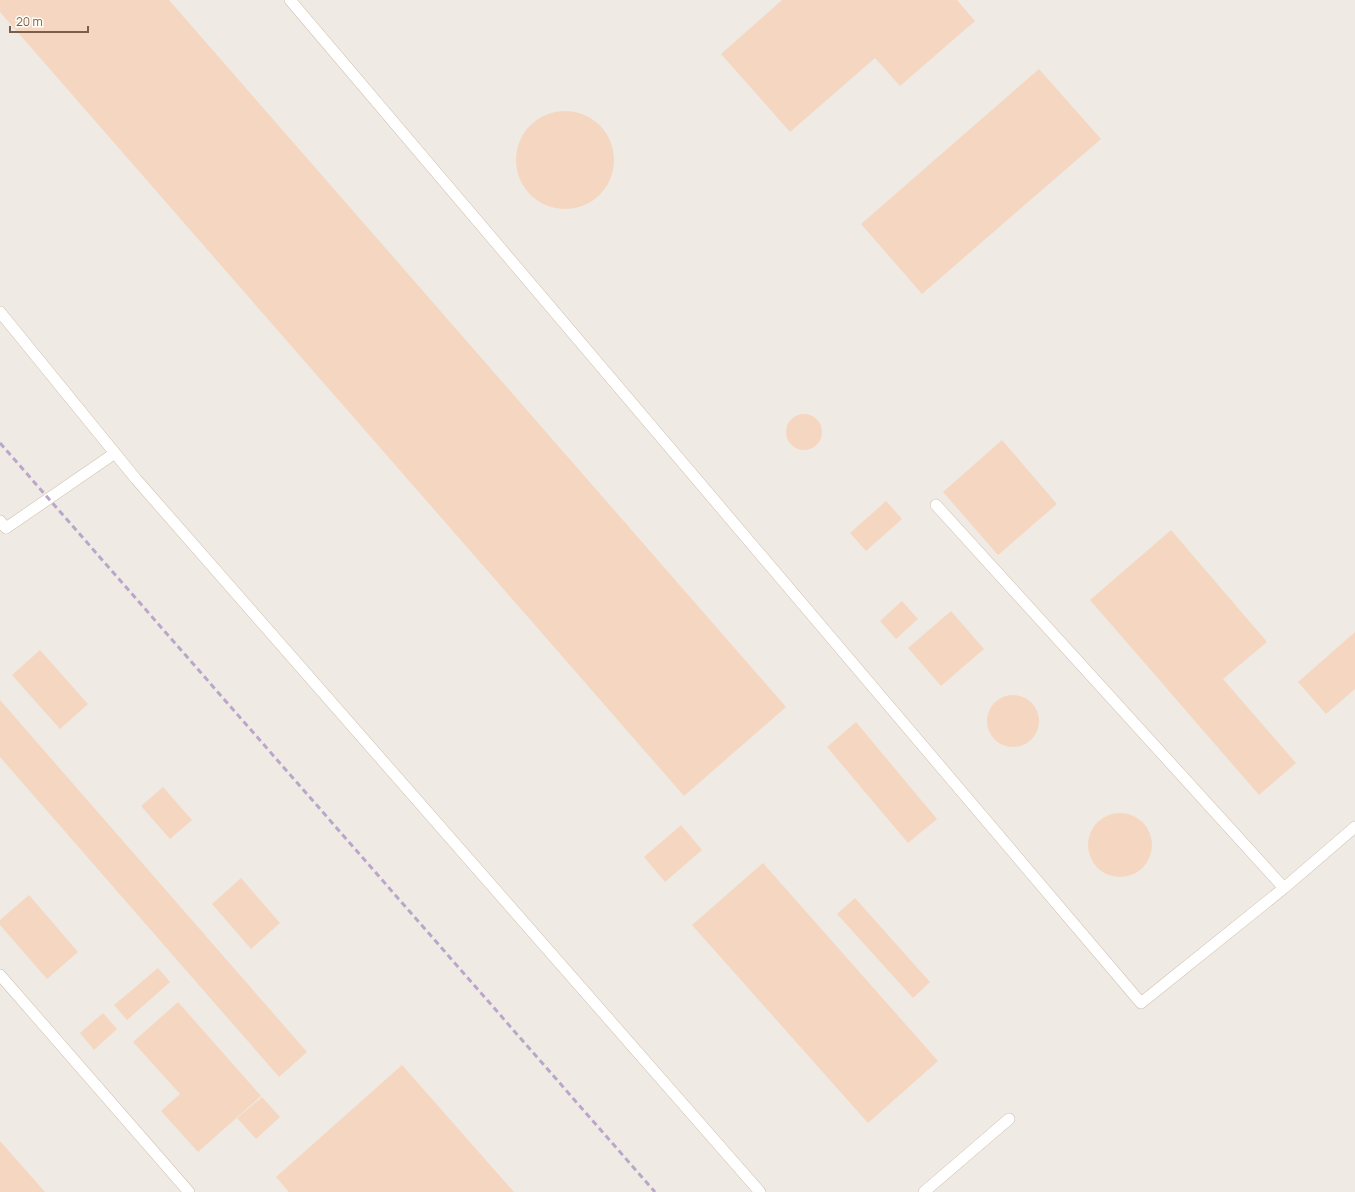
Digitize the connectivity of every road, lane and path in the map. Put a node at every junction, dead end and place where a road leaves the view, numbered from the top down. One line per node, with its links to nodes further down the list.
1 (290, 0): 7 (lane)
2 (0, 312): 3 (lane)
3 (115, 453): 5 (lane); 11 (lane)
4 (936, 505): 7 (lane)
5 (0, 521)
6 (1355, 826): 7 (lane)
7 (1284, 888)
8 (0, 975): 10 (lane)
9 (1009, 1119): 12 (lane)
10 (189, 1192)
11 (760, 1192)
12 (924, 1192)

